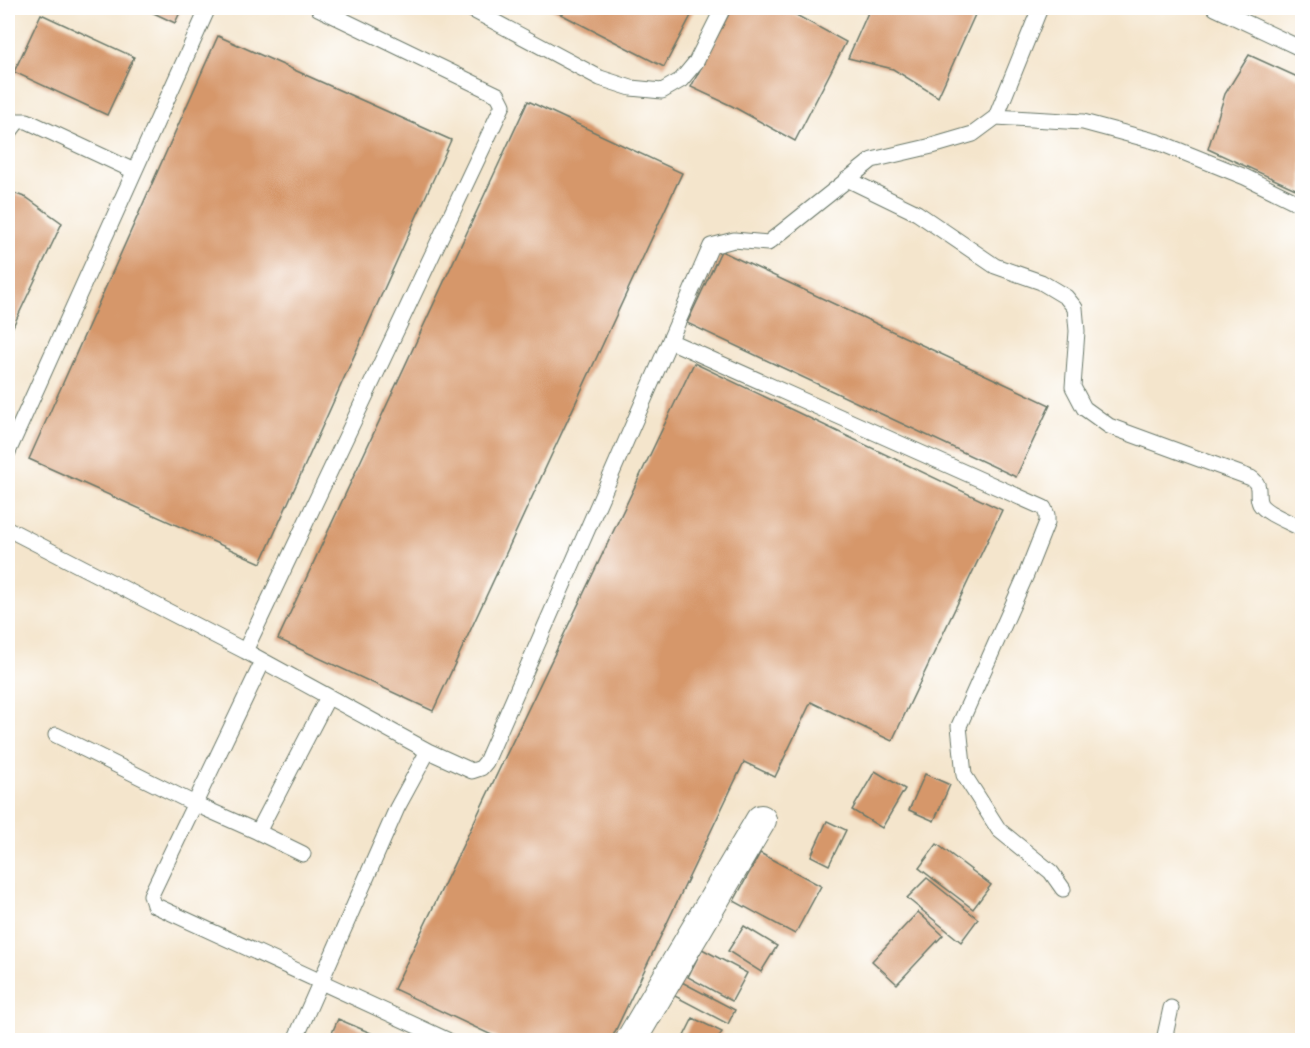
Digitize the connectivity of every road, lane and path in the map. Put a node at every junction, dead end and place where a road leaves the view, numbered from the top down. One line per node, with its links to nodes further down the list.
1 (208, 8): 10 (lane)
2 (318, 8): 17 (lane)
3 (469, 8): 4 (lane)
4 (723, 8)
5 (1040, 8): 8 (lane)
6 (1215, 8): 7 (lane)
7 (1302, 49)
8 (996, 117): 11 (lane); 12 (lane)
9 (8, 134): 10 (lane)
10 (134, 171): 14 (lane)
11 (847, 179): 13 (lane); 16 (lane)
12 (1302, 205)
13 (670, 341): 21 (lane); 26 (lane)
14 (8, 452)
15 (8, 529): 17 (lane)
16 (1302, 529)
17 (245, 651): 18 (lane)
18 (263, 661): 19 (lane); 22 (lane)
19 (328, 697): 21 (lane); 24 (lane)
20 (56, 735): 22 (lane)
21 (428, 752): 27 (lane)
22 (195, 804): 24 (lane); 27 (lane)
23 (761, 820): 31 (street)
24 (258, 832): 25 (lane)
25 (303, 854)
26 (1063, 889)
27 (321, 981): 29 (lane); 30 (lane)
28 (1171, 1008): 32 (lane)
29 (295, 1041)
30 (447, 1041)
31 (631, 1041)
32 (1164, 1041)

